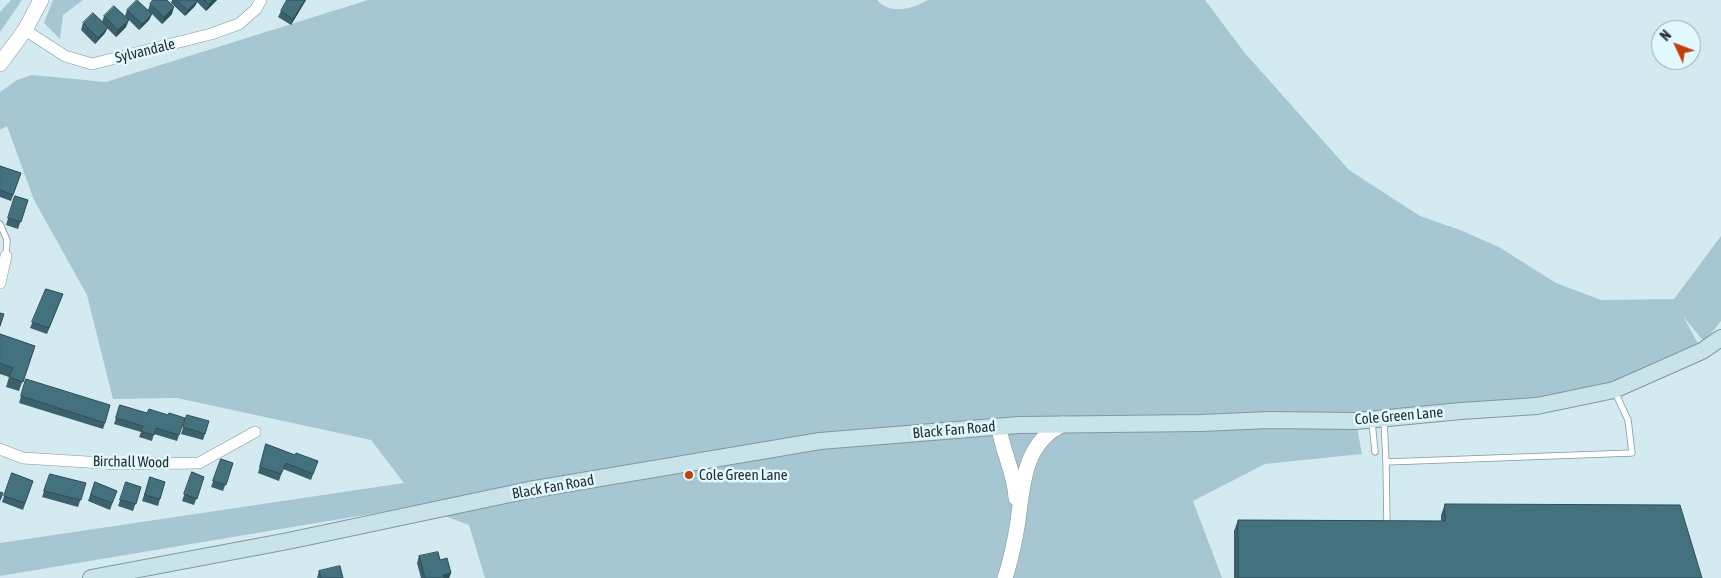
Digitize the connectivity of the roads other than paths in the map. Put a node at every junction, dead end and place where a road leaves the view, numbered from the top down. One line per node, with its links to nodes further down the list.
1 (41, 0): 3 (street)
2 (261, 0): 3 (street, Sylvandale)
3 (25, 30): 4 (street)
4 (0, 64)
5 (0, 224): 6 (lane)
6 (6, 256): 7 (street)
7 (0, 283)
8 (1721, 338): 9 (main road, Cole Green Lane)
9 (1614, 390): 10 (main road, Cole Green Lane); 17 (lane)
10 (1378, 419): 11 (main road, Cole Green Lane); 16 (lane); 17 (lane)
11 (1063, 424): 12 (main road, Cole Green Lane); 18 (street)
12 (1019, 425): 13 (main road, Black Fan Road)
13 (999, 427): 18 (street); 20 (main road, Black Fan Road)
14 (256, 432): 15 (street, Birchall Wood)
15 (0, 449)
16 (1375, 452)
17 (1386, 462): 19 (lane)
18 (1018, 522): 21 (street)
19 (1387, 526)
20 (91, 578)
21 (1005, 578)

